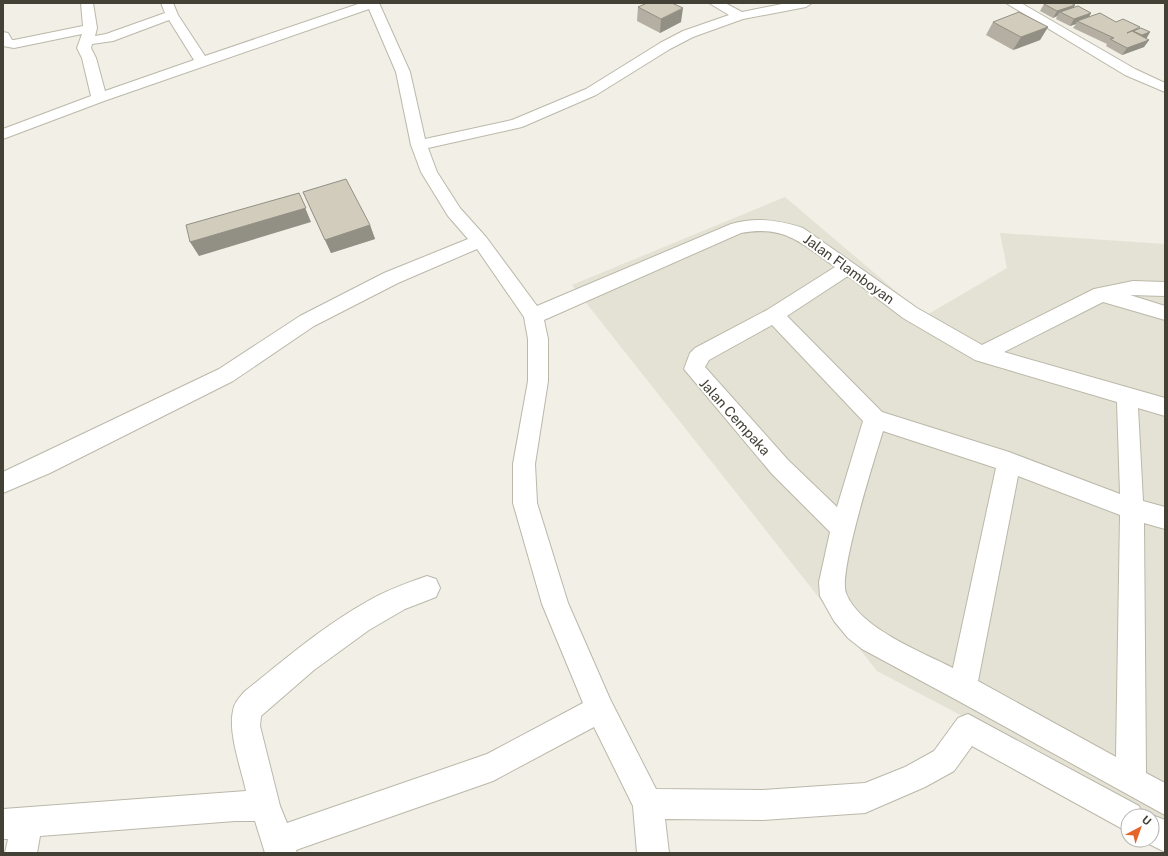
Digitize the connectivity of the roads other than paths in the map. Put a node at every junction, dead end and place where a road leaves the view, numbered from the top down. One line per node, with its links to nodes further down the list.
1 (87, 3): 8 (street)
2 (372, 3): 10 (street); 14 (street)
3 (716, 3): 7 (street)
4 (806, 3): 7 (street)
5 (1012, 3): 11 (street)
6 (169, 9): 8 (street); 10 (street)
7 (740, 16): 14 (street)
8 (89, 34): 9 (street); 12 (street)
9 (3, 36)
10 (202, 62): 12 (street)
11 (1165, 88)
12 (99, 98): 13 (street)
13 (3, 134)
14 (419, 145): 15 (street)
15 (480, 241): 21 (street); 27 (street)
16 (848, 267): 20 (street, Jalan Cempaka); 21 (street, Jalan Flamboyan); 22 (street, Jalan Flamboyan)
17 (1165, 289): 18 (street)
18 (1101, 294): 19 (street); 22 (street)
19 (1165, 313)
20 (774, 315): 25 (street); 30 (street, Jalan Cempaka)
21 (532, 316): 33 (street)
22 (982, 354): 23 (street, Jalan Flamboyan)
23 (1127, 396): 24 (street, Jalan Flamboyan); 28 (street)
24 (1165, 407)
25 (875, 419): 26 (street); 30 (street)
26 (1009, 462): 28 (street); 32 (street)
27 (3, 483)
28 (1132, 509): 29 (street); 34 (street)
29 (1165, 518)
30 (843, 528): 32 (street)
31 (428, 588): 37 (street)
32 (964, 688): 34 (street)
33 (600, 709): 36 (street); 40 (street)
34 (1131, 780): 35 (street)
35 (1165, 800)
36 (648, 804): 38 (street); 42 (street)
37 (265, 806): 39 (street); 40 (street)
38 (1120, 813)
39 (15, 823): 41 (street)
40 (280, 847)
41 (21, 853)
42 (653, 853)

